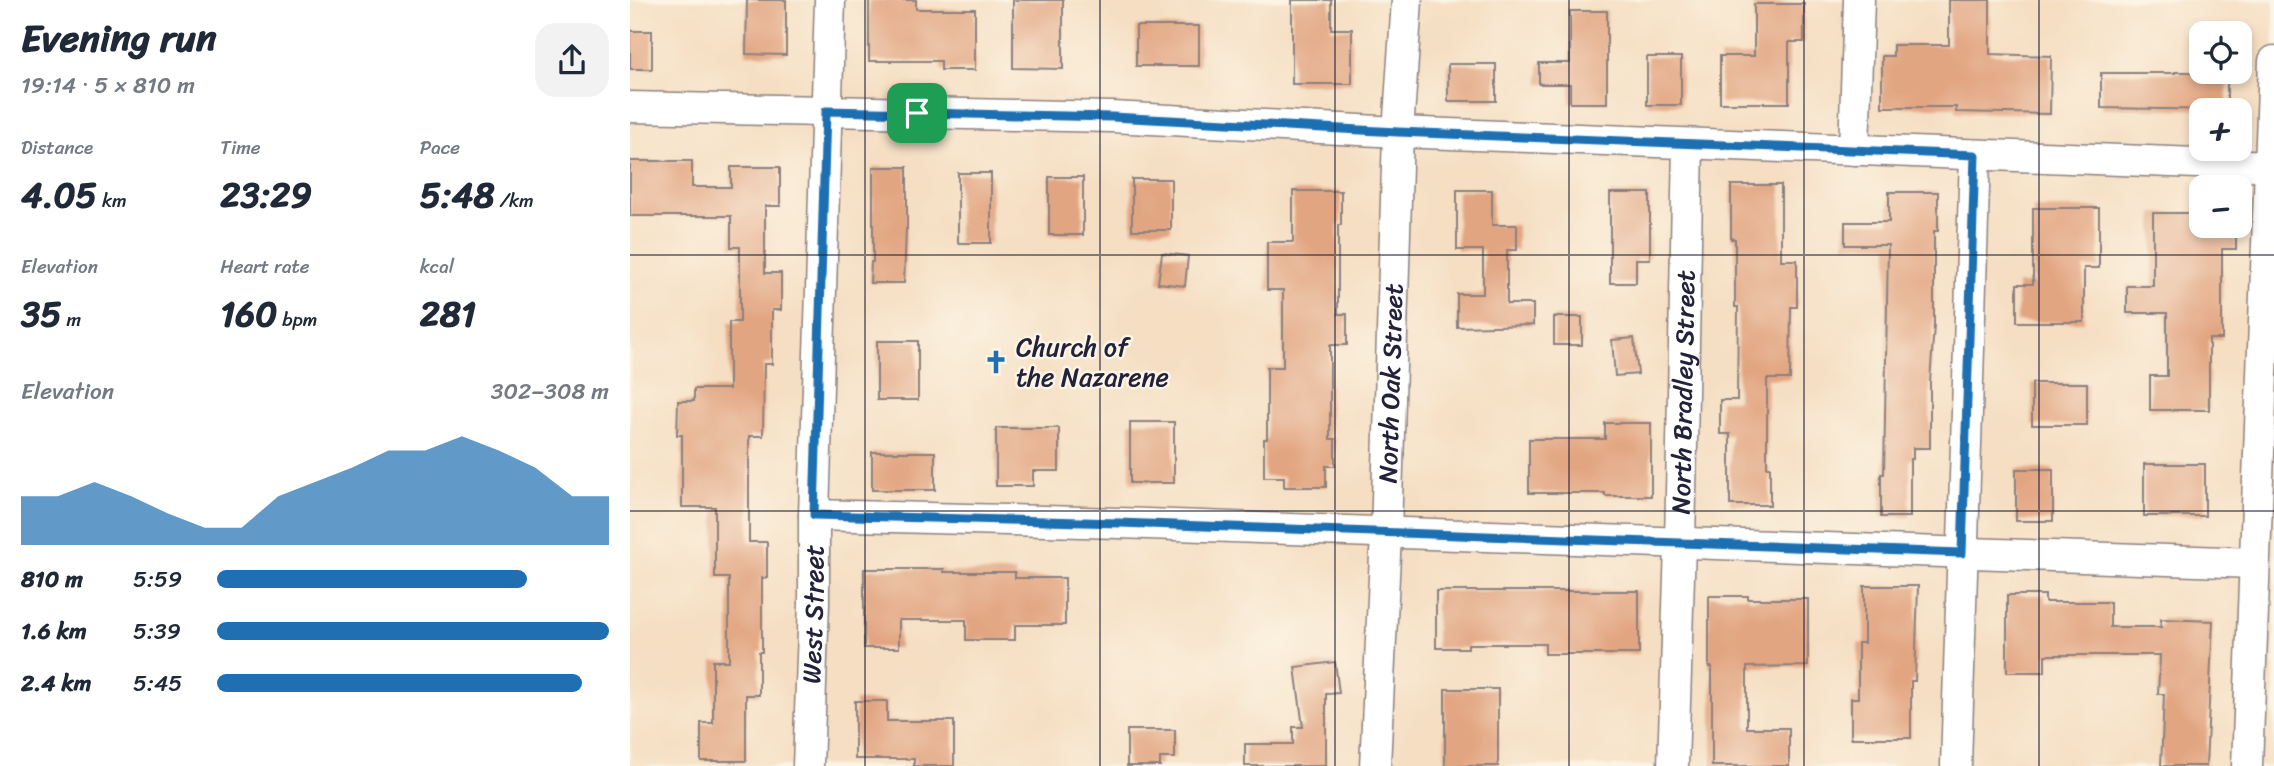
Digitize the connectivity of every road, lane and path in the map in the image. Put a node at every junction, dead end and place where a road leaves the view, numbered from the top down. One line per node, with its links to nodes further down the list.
1 (830, 0): 6 (street, West Street)
2 (1407, 0): 7 (street, North Oak Street)
3 (1859, 0): 9 (street)
4 (2274, 61): 11 (street)
5 (630, 107): 6 (street)
6 (826, 111): 7 (street); 12 (street, West Street)
7 (1398, 132): 8 (street); 13 (street, North Oak Street)
8 (1688, 144): 9 (street); 14 (street, North Bradley Street)
9 (1853, 150): 10 (street)
10 (1975, 155): 11 (street); 15 (street)
11 (2271, 166): 16 (street)
12 (814, 515): 13 (street); 18 (street, West Street)
13 (1386, 534): 14 (street); 19 (street, North Oak Street)
14 (1680, 544): 15 (street); 20 (street, North Bradley Street)
15 (1962, 553): 16 (street); 21 (street)
16 (2254, 563): 17 (street)
17 (2262, 686): 22 (street)
18 (808, 766)
19 (1375, 766)
20 (1673, 766)
21 (1955, 766)
22 (2247, 766)

